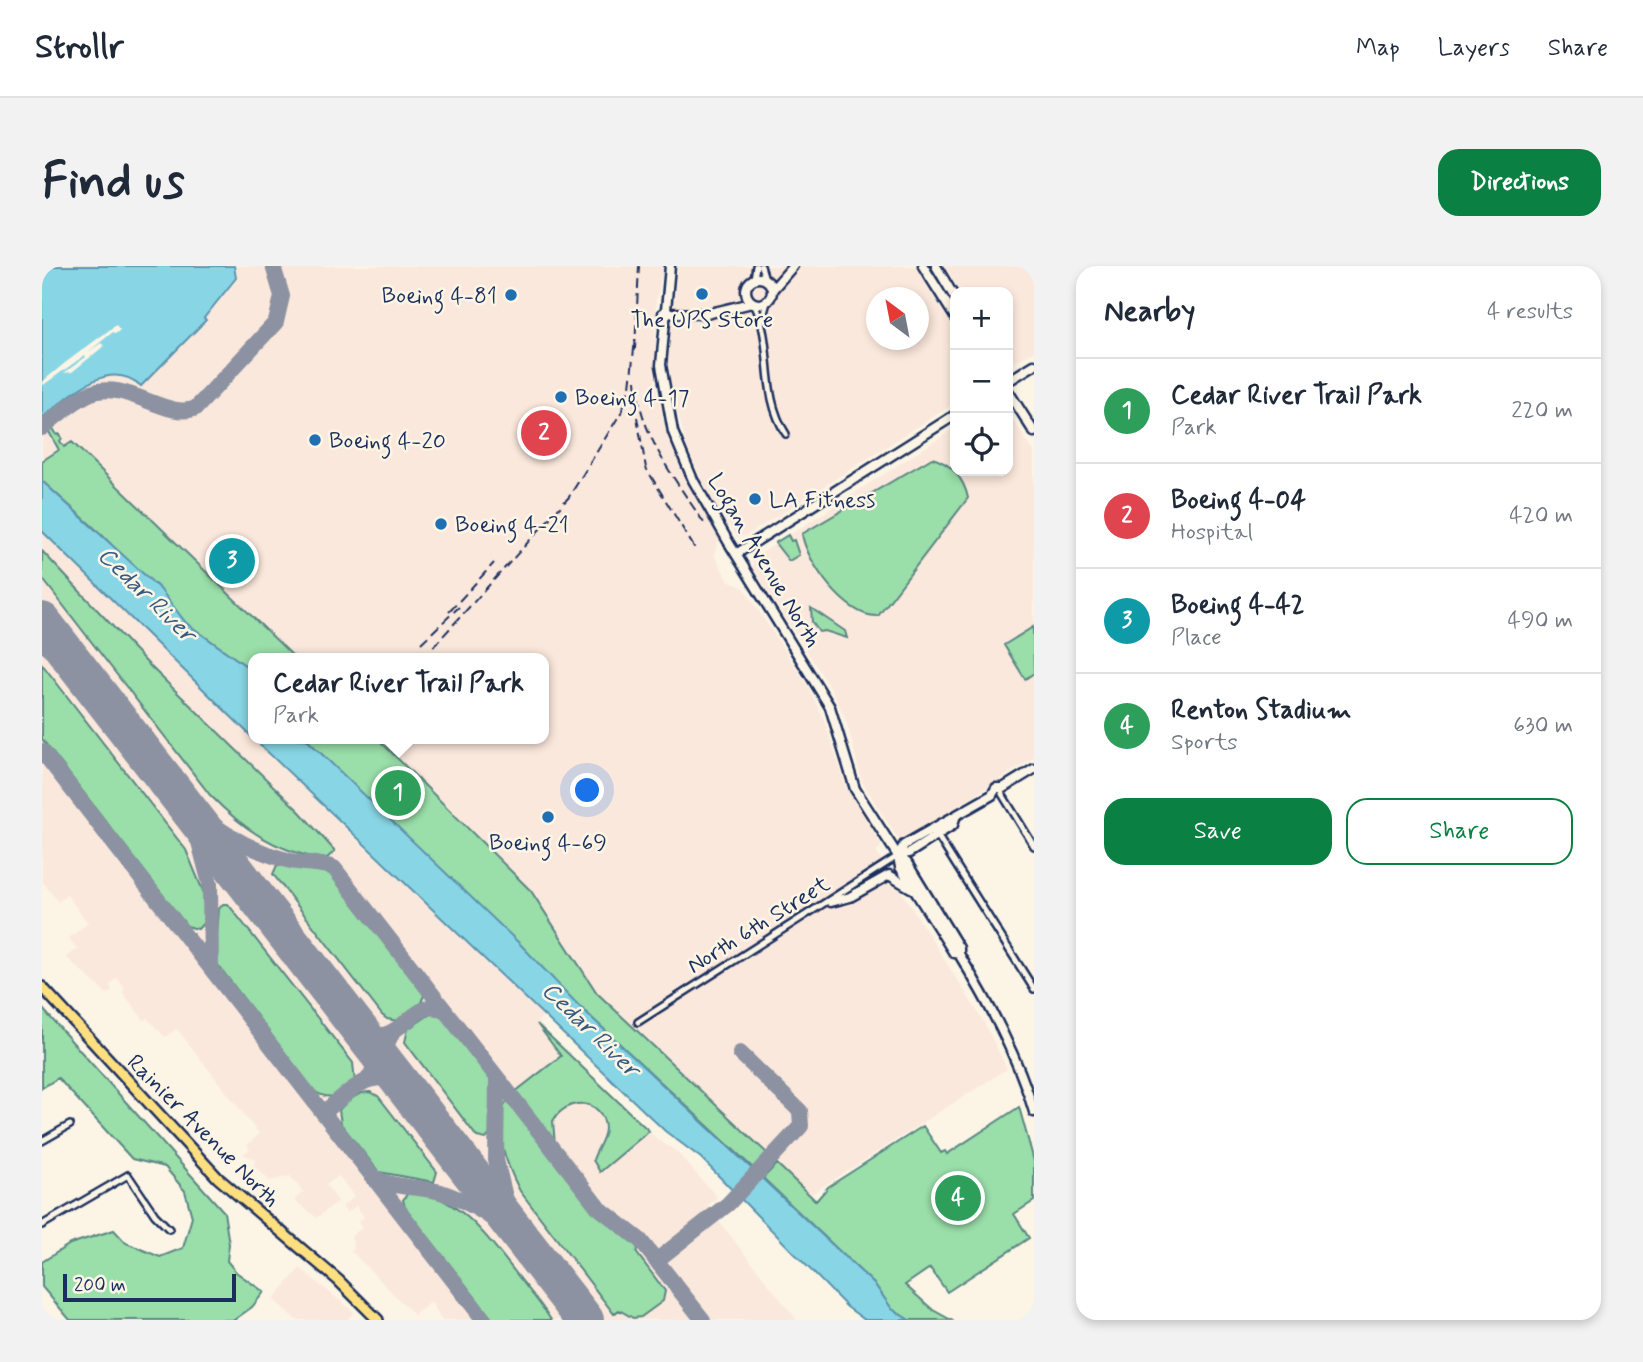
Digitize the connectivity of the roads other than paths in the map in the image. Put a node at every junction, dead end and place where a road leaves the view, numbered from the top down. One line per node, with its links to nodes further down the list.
1 (670, 266): 16 (main road, Logan Avenue North)
2 (758, 266): 7 (street); 8 (street)
3 (793, 266): 6 (main road)
4 (923, 266): 15 (main road)
5 (936, 266): 10 (main road)
6 (786, 273): 8 (main road); 9 (main road)
7 (754, 279): 8 (main road); 11 (main road)
8 (766, 280): 9 (main road)
9 (772, 290): 12 (main road)
10 (950, 290)
11 (746, 292): 13 (main road); 14 (main road)
12 (767, 302): 13 (main road); 17 (street)
13 (753, 303): 14 (main road); 17 (street)
14 (730, 308): 16 (main road)
15 (950, 309)
16 (663, 313): 24 (main road, Logan Avenue North)
17 (761, 324): 23 (street)
18 (1034, 365): 19 (main road)
19 (1013, 379)
20 (1013, 399): 22 (main road)
21 (950, 418): 24 (main road)
22 (1034, 432)
23 (786, 434)
24 (736, 554): 30 (main road, Logan Avenue North)
25 (1034, 769): 26 (main road, North 6th Street)
26 (999, 791): 27 (main road, North 6th Street); 29 (street)
27 (955, 818): 28 (main road, North 6th Street); 30 (main road, North 6th Street)
28 (937, 835): 30 (main road, North 6th Street); 34 (street)
29 (1034, 846)
30 (898, 856): 31 (main road, Logan Avenue North); 32 (street, North 6th Street); 33 (main road, Logan Avenue North)
31 (915, 890): 32 (main road); 33 (main road, Logan Avenue North)
32 (831, 902): 37 (street, North 6th Street)
33 (959, 954): 38 (main road, Logan Avenue North)
34 (1031, 977): 36 (street)
35 (42, 987): 43 (main road, Rainier Avenue North)
36 (1034, 989)
37 (638, 1022)
38 (1034, 1112)
39 (70, 1125): 40 (street)
40 (42, 1141)
41 (42, 1225): 42 (street)
42 (169, 1229)
43 (378, 1320)

